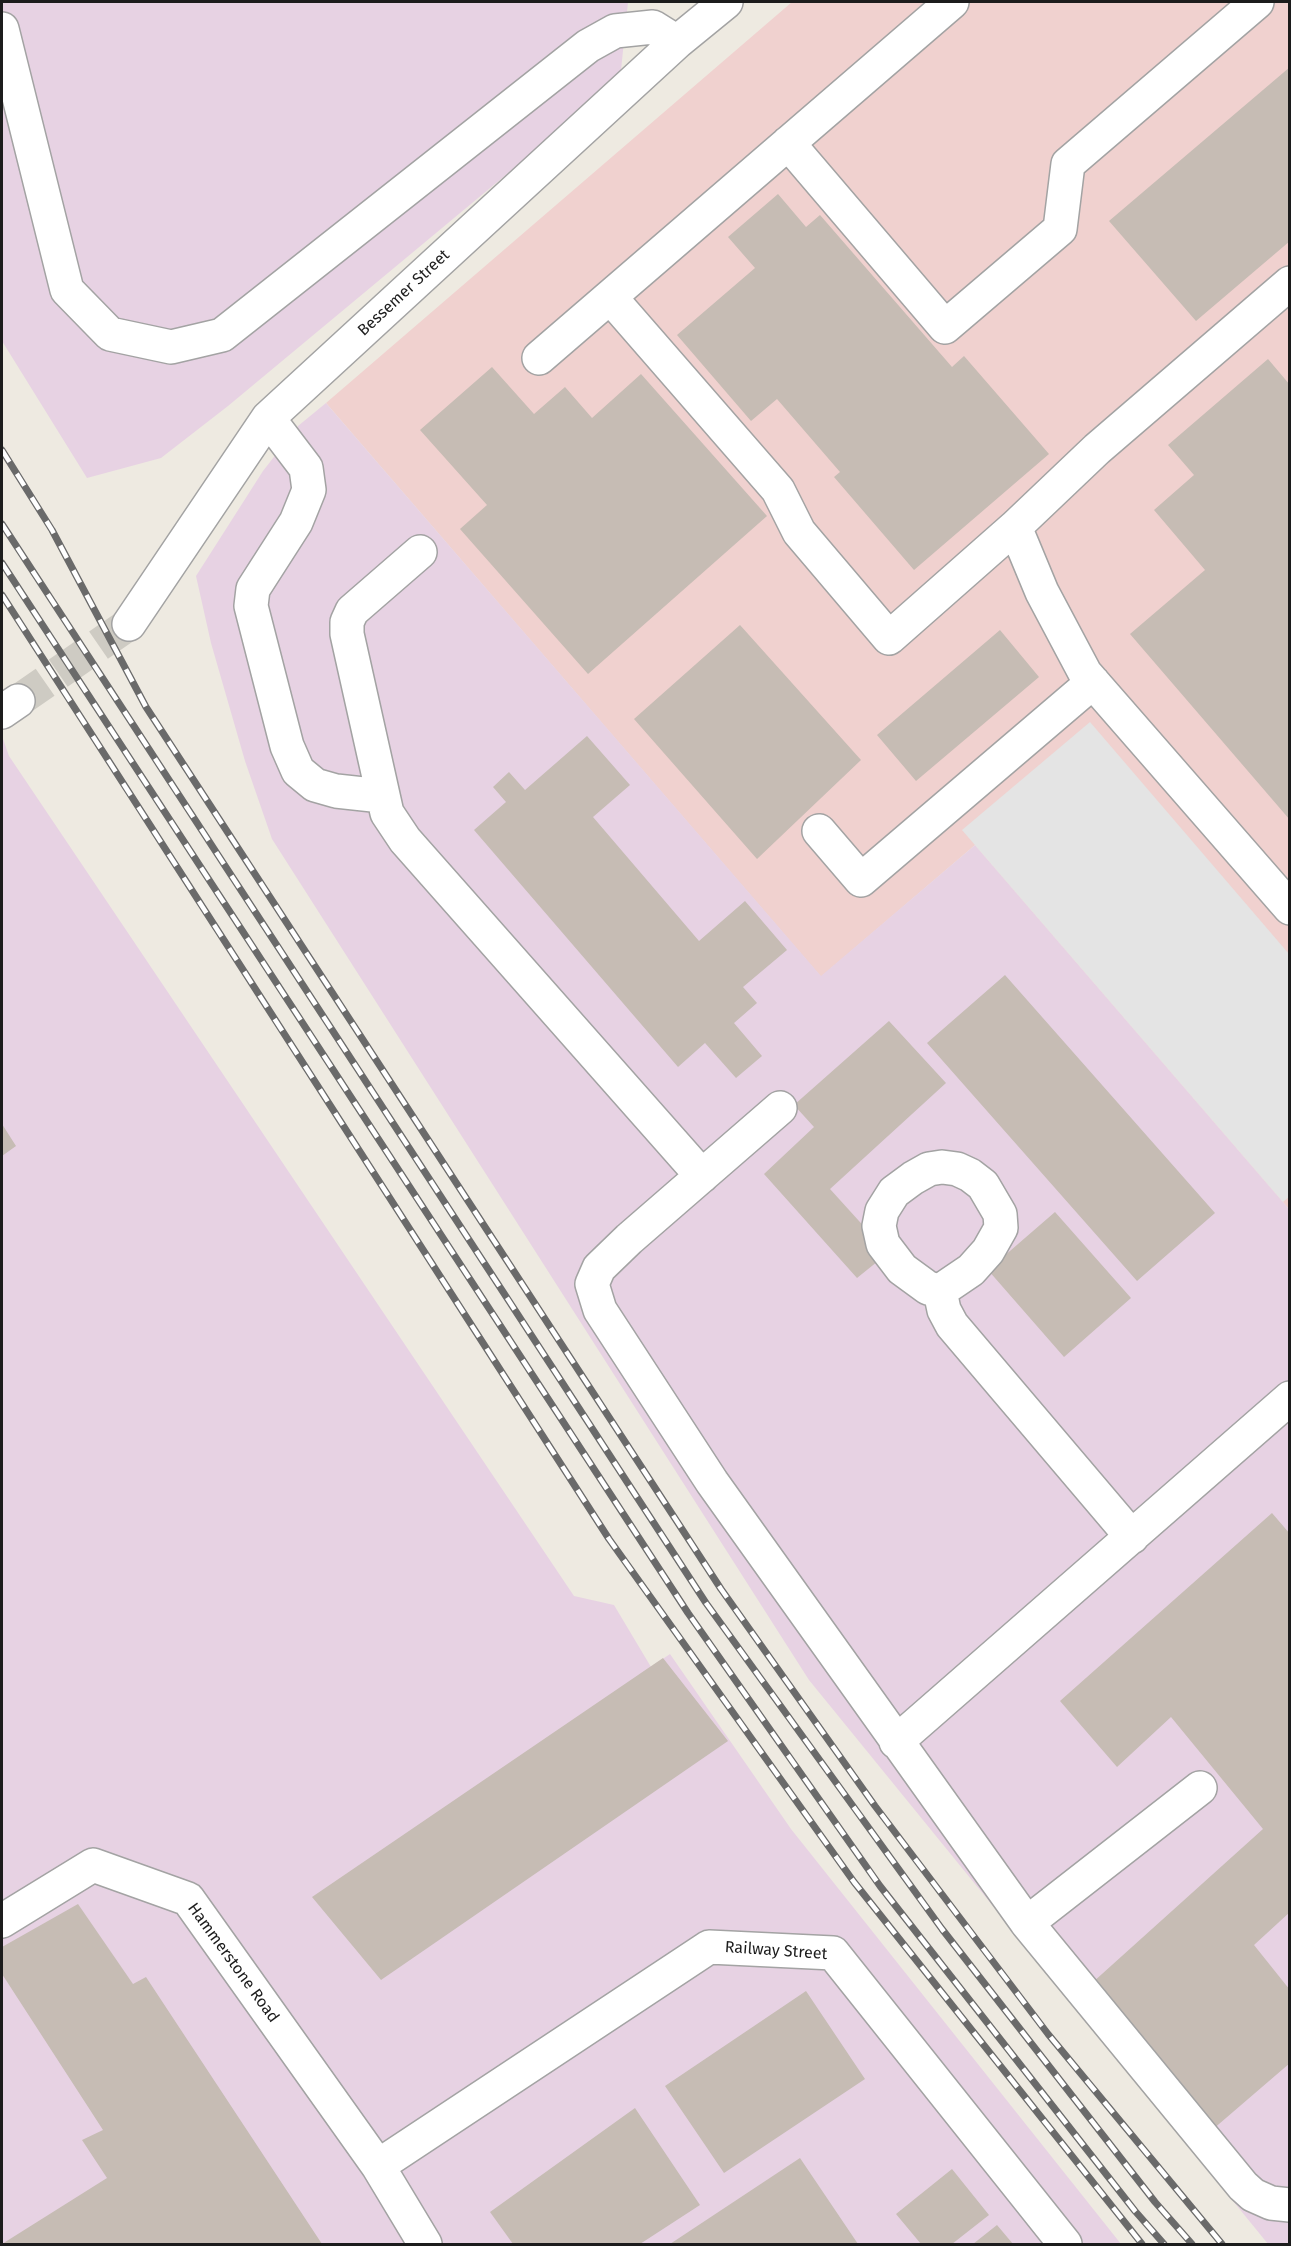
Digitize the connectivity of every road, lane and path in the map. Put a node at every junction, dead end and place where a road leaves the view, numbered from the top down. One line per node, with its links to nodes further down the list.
1 (726, 2): 5 (street, Bessemer Street)
2 (952, 2): 6 (street)
3 (1257, 2): 6 (street)
4 (2, 29): 5 (street)
5 (677, 42): 10 (street, Bessemer Street)
6 (788, 142): 8 (street)
7 (1290, 283): 11 (street)
8 (610, 297): 9 (street); 11 (street)
9 (539, 358)
10 (268, 418): 13 (street, Bessemer Street); 15 (street)
11 (1015, 527): 14 (street)
12 (420, 552): 15 (street)
13 (129, 624)
14 (1093, 682): 16 (street); 17 (street)
15 (382, 796): 19 (street)
16 (819, 831)
17 (1290, 908)
18 (780, 1108): 19 (street)
19 (702, 1176): 23 (street)
20 (940, 1291): 22 (street)
21 (1290, 1398): 22 (street)
22 (1132, 1537): 23 (street)
23 (896, 1742): 26 (street)
24 (1200, 1788): 26 (street)
25 (2, 1921): 27 (street, Hammerstone Road)
26 (1027, 1923): 28 (street)
27 (378, 2166): 29 (street); 30 (street, Railway Street)
28 (1288, 2207)
29 (426, 2244)
30 (1065, 2244)

